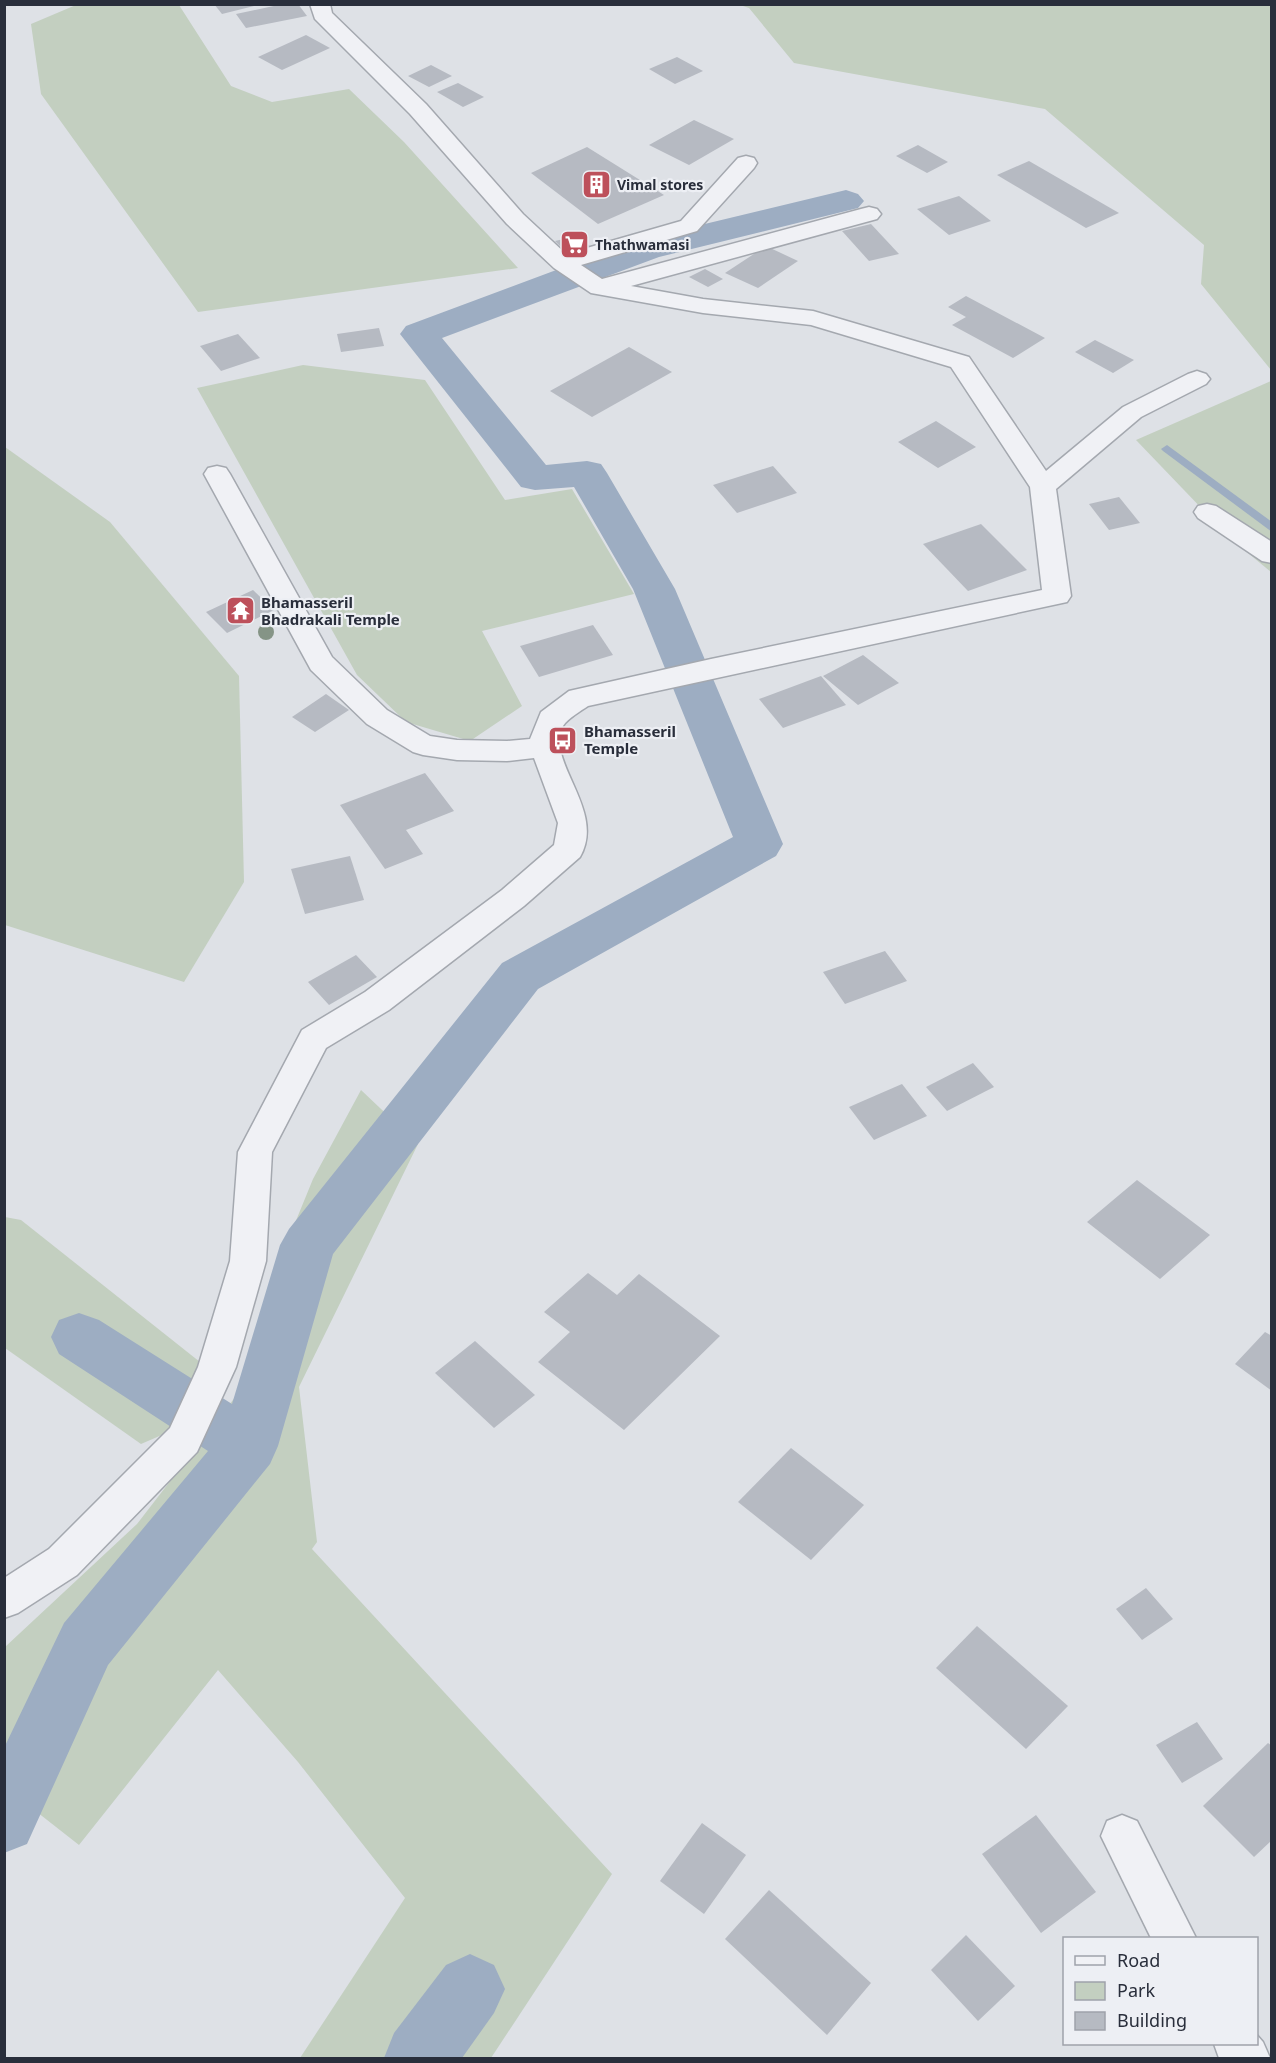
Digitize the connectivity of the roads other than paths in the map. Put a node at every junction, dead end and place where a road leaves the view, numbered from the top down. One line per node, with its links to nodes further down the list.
1 (320, 4): 4 (street)
2 (746, 163): 4 (street)
3 (869, 214): 4 (street)
4 (579, 275): 7 (street)
5 (1197, 379): 7 (street)
6 (217, 474): 10 (street)
7 (1043, 487): 10 (street)
8 (1207, 512): 9 (street)
9 (1272, 555)
10 (545, 747): 11 (street)
11 (4, 1600)
12 (1122, 1836): 13 (street)
13 (1173, 1937)
14 (1237, 2045): 15 (street)
15 (1247, 2058)

